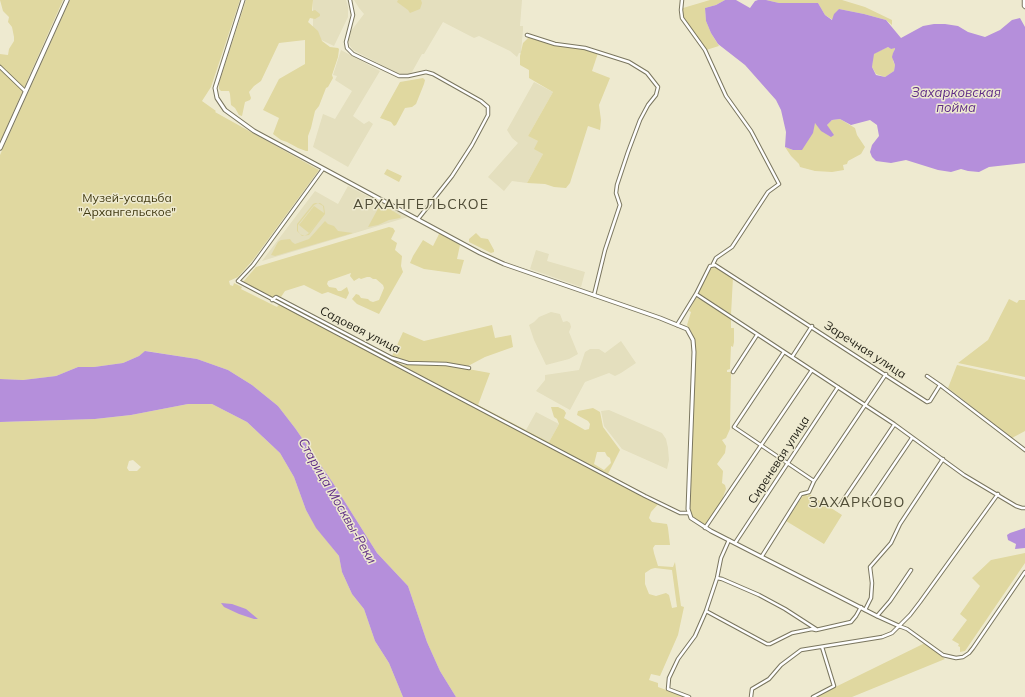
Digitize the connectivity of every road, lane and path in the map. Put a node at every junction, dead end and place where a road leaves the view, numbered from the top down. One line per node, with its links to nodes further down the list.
1 (67, 0): 9 (main road)
2 (243, 0): 11 (street)
3 (350, 0): 12 (street)
4 (682, 0): 13 (street)
5 (1024, 0): 6 (street)
6 (1025, 7)
7 (527, 35): 15 (street)
8 (0, 67): 9 (street)
9 (26, 91): 10 (main road)
10 (0, 148)
11 (323, 169): 12 (street); 16 (street)
12 (418, 219): 15 (street)
13 (713, 264): 14 (street); 18 (street, Заречная улица)
14 (696, 294): 17 (street); 19 (street)
15 (594, 295): 17 (street)
16 (272, 300): 22 (street, Садовая улица); 41 (street)
17 (677, 325): 41 (street)
18 (812, 326): 21 (street); 25 (street, Заречная улица)
19 (757, 335): 20 (street); 24 (street)
20 (784, 352): 21 (street); 32 (street)
21 (792, 357): 23 (street)
22 (469, 368)
23 (812, 370): 28 (street); 32 (street)
24 (733, 372)
25 (886, 374): 27 (street, Заречная улица); 29 (street)
26 (927, 376): 27 (street)
27 (940, 385): 33 (street)
28 (838, 387): 29 (street); 35 (street, Сиреневая улица)
29 (865, 405): 30 (street); 36 (street)
30 (894, 424): 31 (street); 39 (street)
31 (912, 438): 34 (street); 38 (street)
32 (761, 445): 35 (street); 42 (street)
33 (1025, 450)
34 (943, 459): 37 (street); 50 (street)
35 (788, 463): 36 (street); 44 (street, Сиреневая улица)
36 (814, 481): 45 (street)
37 (998, 494): 40 (street); 53 (street)
38 (870, 500)
39 (840, 506)
40 (1025, 508)
41 (689, 513): 42 (street)
42 (705, 528): 43 (street)
43 (729, 540): 44 (street); 48 (street)
44 (735, 543): 45 (street)
45 (762, 556): 49 (street)
46 (911, 570): 52 (street)
47 (1025, 572): 53 (street)
48 (718, 578): 51 (street); 54 (street)
49 (861, 607): 50 (street); 54 (street)
50 (866, 610): 52 (street)
51 (706, 611): 54 (street); 56 (street)
52 (878, 616): 53 (street)
53 (899, 626): 55 (street)
54 (816, 630)
55 (822, 647): 57 (street); 58 (street)
56 (689, 697)
57 (751, 697)
58 (813, 697)

